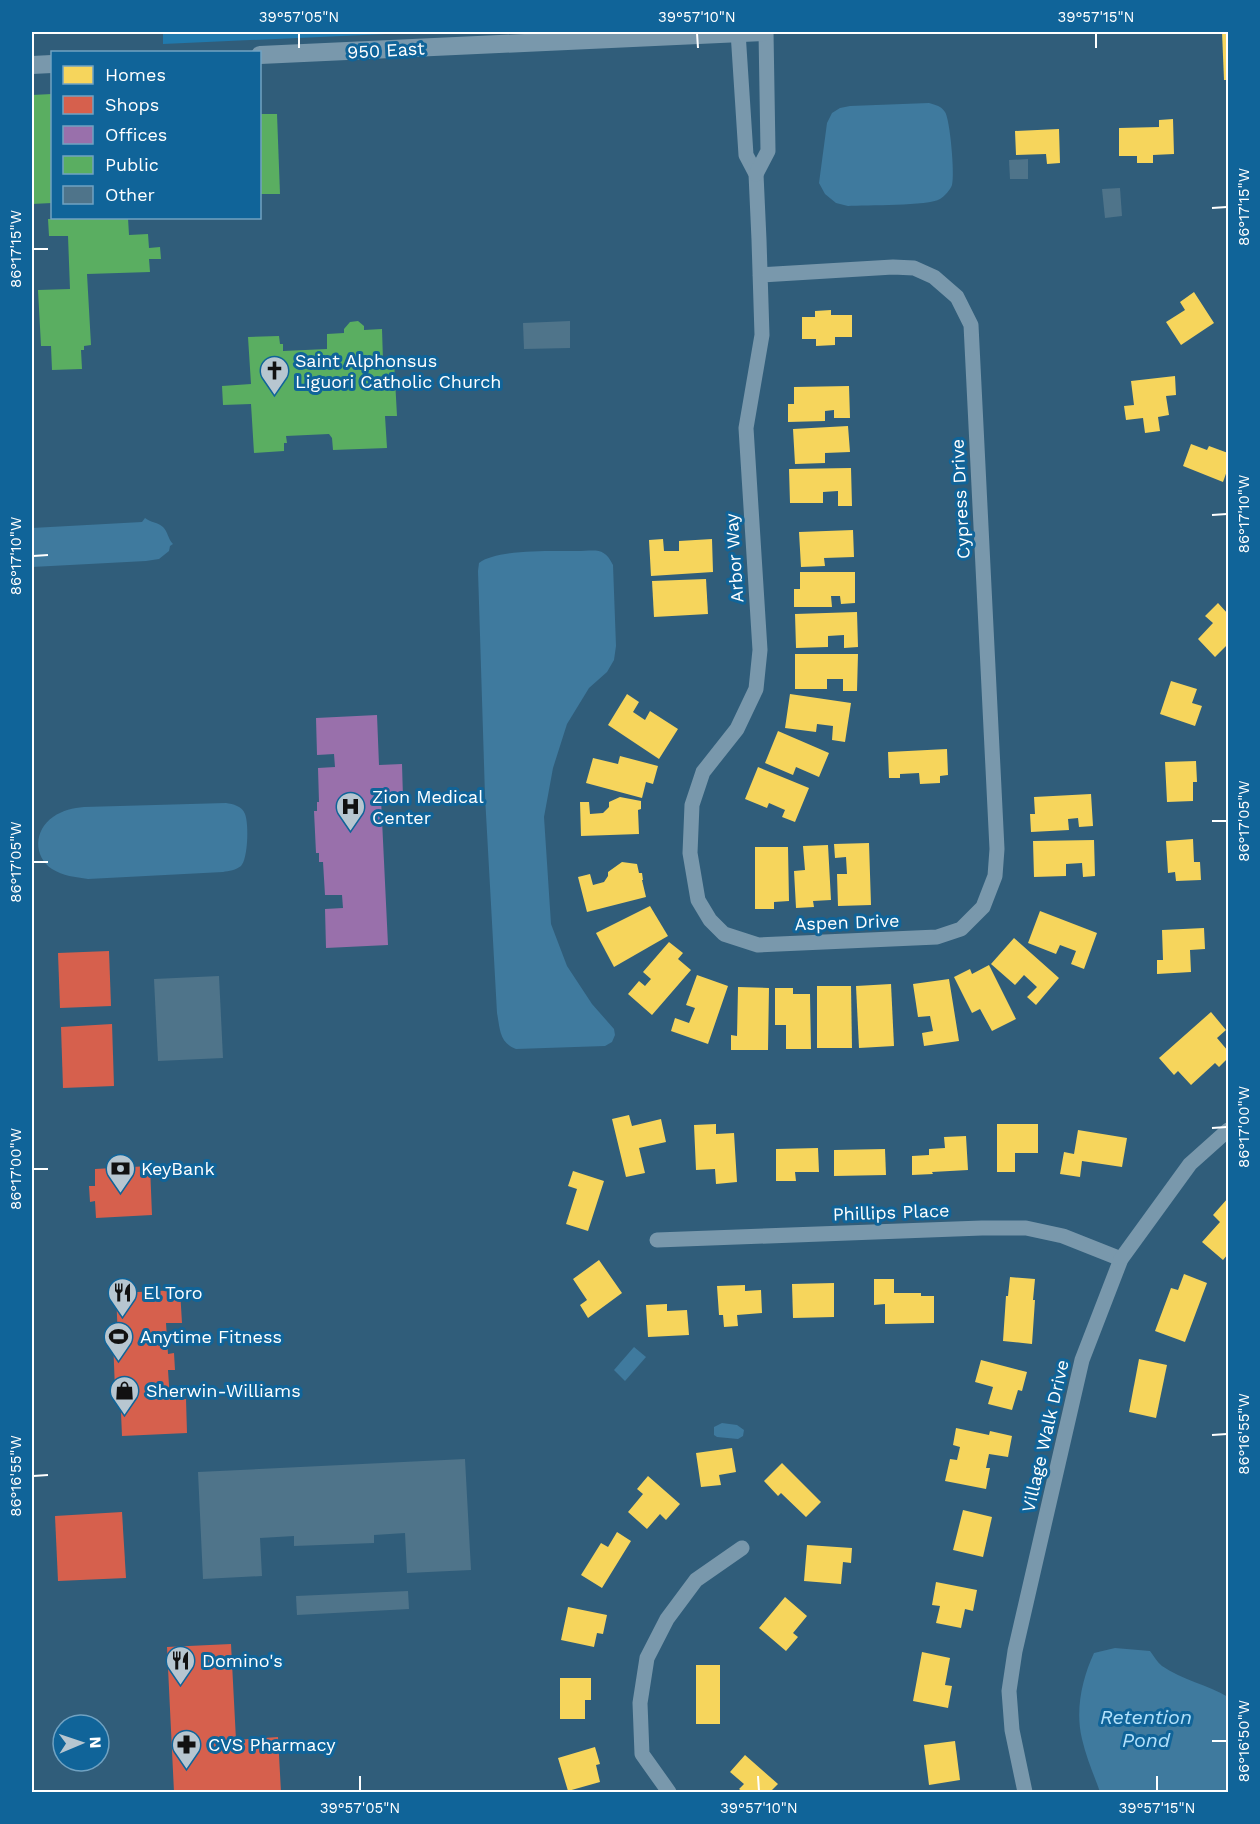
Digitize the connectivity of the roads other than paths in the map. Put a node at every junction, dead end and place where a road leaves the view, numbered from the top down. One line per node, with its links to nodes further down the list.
1 (748, 32): 2 (street, 950 East); 3 (street, 950 East); 6 (street, Arbor Way)
2 (765, 32): 6 (street, Arbor Way)
3 (261, 55)
4 (51, 64): 5 (street)
5 (32, 65)
6 (756, 174): 7 (street, Arbor Way)
7 (760, 275): 8 (street, Cypress Drive); 9 (street, Arbor Way)
8 (983, 907): 9 (street, Aspen Drive)
9 (710, 920)
10 (1228, 1130): 12 (street, Village Walk Drive)
11 (657, 1240): 12 (street, Phillips Place)
12 (1121, 1259): 15 (street, Village Walk Drive)
13 (742, 1548): 14 (street)
14 (669, 1792)
15 (1025, 1792)

